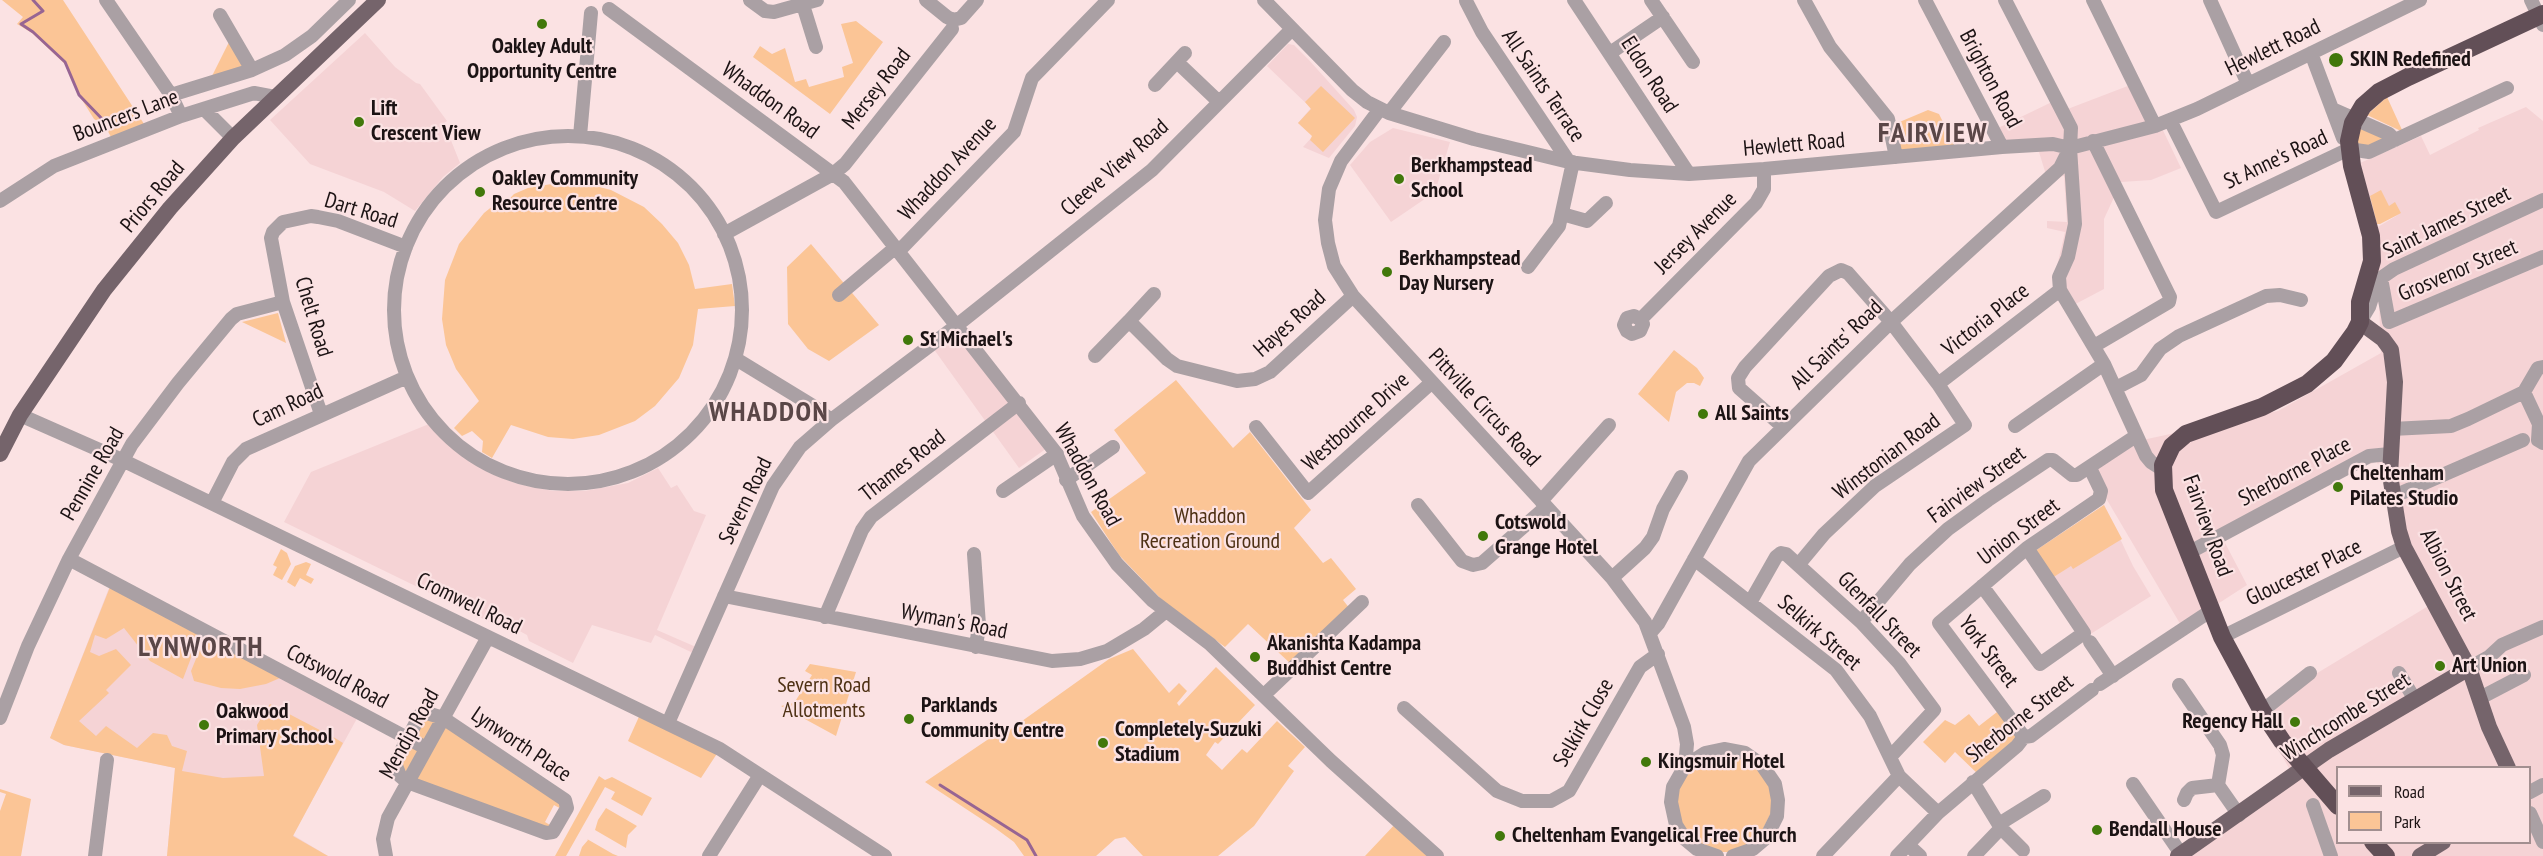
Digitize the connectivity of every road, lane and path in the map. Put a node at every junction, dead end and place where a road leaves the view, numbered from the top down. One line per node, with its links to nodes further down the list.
1 (106, 0): 37 (street)
2 (349, 0): 33 (street)
3 (378, 0): 38 (main road, Priors Road)
4 (585, 0): 22 (street)
5 (750, 0): 21 (street)
6 (817, 0): 21 (street)
7 (926, 0): 26 (street)
8 (977, 0): 26 (street, Mersey Road)
9 (1108, 0): 66 (street, Whaddon Avenue)
10 (1264, 0): 27 (street, Hewlett Road)
11 (1574, 0): 30 (street, Eldon Road)
12 (1651, 0): 25 (street)
13 (1804, 0): 54 (street)
14 (1925, 0): 52 (street, Brighton Road)
15 (2005, 0): 53 (street)
16 (2093, 0): 46 (street)
17 (2210, 0): 34 (street)
18 (2420, 0): 31 (street, Hewlett Road)
19 (1467, 1): 55 (street, All Saints Terrace)
20 (610, 4): 22 (street); 57 (street, Whaddon Road)
21 (803, 5): 29 (street)
22 (591, 13): 47 (street)
23 (2539, 14): 44 (highway)
24 (220, 15): 33 (street)
25 (1663, 17): 30 (street); 32 (street)
26 (956, 23): 57 (street, Mersey Road)
27 (1292, 29): 39 (street, Cleeve View Road); 42 (street, Hewlett Road)
28 (1444, 42): 42 (street, Pittville Circus Road)
29 (816, 47)
30 (1610, 53): 58 (street, Eldon Road)
31 (2311, 53): 34 (street, Hewlett Road); 41 (street)
32 (1693, 62)
33 (252, 69): 37 (street)
34 (2248, 84): 45 (street, Hewlett Road)
35 (1155, 85): 39 (street)
36 (2507, 88): 49 (street)
37 (171, 95): 43 (street)
38 (275, 97): 40 (street, Bouncers Lane); 48 (main road, Priors Road)
39 (1218, 101): 81 (street, Cleeve View Road)
40 (204, 109): 43 (street, Bouncers Lane); 48 (street)
41 (2332, 109): 44 (street); 51 (street)
42 (1384, 111): 55 (street, Hewlett Road); 75 (street, Pittville Circus Road)
43 (181, 116): 60 (street, Bouncers Lane)
44 (2355, 117): 49 (street); 51 (highway)
45 (2170, 120): 46 (street, Hewlett Road); 51 (street, St Anne's Road)
46 (2155, 126): 50 (street, Hewlett Road)
47 (580, 136): 64 (street); 65 (street)
48 (233, 138): 95 (main road, Priors Road)
49 (2395, 140): 51 (street)
50 (2093, 141): 53 (street, Hewlett Road); 83 (street)
51 (2349, 145): 68 (highway)
52 (2002, 147): 53 (street, Hewlett Road); 54 (street, Hewlett Road)
53 (2070, 148): 72 (street); 80 (street, All Saints' Road)
54 (1896, 157): 56 (street, Hewlett Road)
55 (1571, 162): 58 (street, Hewlett Road); 62 (street)
56 (1764, 169): 58 (street, Hewlett Road); 78 (street, Jersey Avenue)
57 (833, 174): 64 (street, Mersey Road); 66 (street, Whaddon Road)
58 (1689, 174)
59 (2543, 200): 70 (street, Saint James Street)
60 (0, 201)
61 (1606, 203): 62 (street)
62 (1562, 214): 69 (street)
63 (273, 232): 65 (street, Dart Road); 76 (street, Chelt Road)
64 (724, 234): 85 (street)
65 (406, 247): 88 (street)
66 (898, 249): 74 (street, Whaddon Avenue); 81 (street, Whaddon Road)
67 (2543, 257): 71 (street, Grosvenor Street)
68 (2372, 261): 70 (street); 82 (highway)
69 (1528, 267)
70 (2394, 270): 71 (street, Saint James Street)
71 (2381, 278): 82 (street, Saint James Street)
72 (2060, 290): 83 (street, Fairview Road); 90 (street, Victoria Place)
73 (1154, 294): 79 (street)
74 (839, 296)
75 (1353, 296): 79 (street, Hayes Road); 89 (street, Pittville Circus Road)
76 (283, 302): 94 (street, Chelt Road); 109 (street, Pennine Road)
77 (2293, 303): 91 (street)
78 (1640, 319)
79 (1129, 321): 84 (street)
80 (1891, 322): 90 (street, Winstonian Road); 98 (street, All Saints' Road); 98 (street, Winstonian Road)
81 (956, 326): 93 (street, Whaddon Road); 96 (street, Severn Road)
82 (2358, 327): 101 (main road, Albion Street); 111 (highway)
83 (2094, 346): 86 (street, Fairview Road)
84 (1095, 356)
85 (736, 359): 88 (street); 96 (street)
86 (2104, 364): 91 (street, Fairview Road); 99 (street)
87 (2543, 367): 92 (street)
88 (407, 377): 94 (street, Cam Road)
89 (1431, 382): 100 (street, Westbourne Drive); 117 (street, Pittville Circus Road)
90 (1938, 384): 125 (street, Winstonian Road)
91 (2116, 388): 102 (street, Fairview Road)
92 (2524, 392): 101 (street); 104 (street)
93 (1019, 403): 107 (street, Whaddon Road); 133 (street, Thames Road)
94 (321, 414): 116 (street, Cam Road)
95 (20, 415): 106 (main road, Priors Road); 109 (street, Cromwell Road)
96 (831, 420): 128 (street, Severn Road)
97 (1609, 425): 117 (street)
98 (1782, 426): 124 (street, All Saints' Road)
99 (2015, 426)
100 (1256, 427)
101 (2392, 429): 108 (main road, Albion Street)
102 (2136, 436): 110 (street); 111 (street, Fairview Road)
103 (2523, 440): 115 (street)
104 (2543, 443)
105 (1113, 447): 113 (street)
106 (0, 454)
107 (1057, 454): 113 (street, Whaddon Road); 114 (street)
108 (2390, 454): 115 (main road, Albion Street); 120 (street, Sherborne Place)
109 (123, 460): 116 (street, Cromwell Road); 123 (street, Pennine Road)
110 (2090, 468): 119 (street, Union Street); 134 (street, Fairview Street)
111 (2162, 470): 120 (highway, Fairview Road)
112 (1681, 477): 126 (street)
113 (1066, 480): 132 (street, Whaddon Road)
114 (1003, 491)
115 (2392, 497): 122 (main road, Albion Street)
116 (212, 504): 138 (street, Cromwell Road)
117 (1544, 504): 118 (street); 126 (street, Pittville Circus Road)
118 (1418, 505)
119 (2027, 548): 127 (street, Union Street); 140 (street)
120 (2190, 552): 131 (highway, Fairview Road)
121 (974, 554): 141 (street)
122 (2408, 554): 139 (street, Gloucester Place); 143 (main road, Albion Street)
123 (69, 559): 154 (street, Pennine Road); 159 (street, Cotswold Road)
124 (1694, 559): 129 (street, Selkirk Street); 137 (street, All Saints' Road)
125 (1799, 564): 129 (street); 134 (street, Glenfall Street)
126 (1612, 578): 137 (street, Pittville Circus Road)
127 (1982, 586): 135 (street, Union Street); 140 (street)
128 (724, 596): 133 (street, Wyman's Road); 156 (street, Severn Road)
129 (1751, 601): 162 (street, Selkirk Street)
130 (1362, 602): 149 (street)
131 (2212, 610): 139 (highway, Fairview Road); 147 (street, Sherborne Street)
132 (1166, 611): 141 (street, Wyman's Road); 149 (street, Whaddon Road)
133 (825, 617): 141 (street, Wyman's Road)
134 (1861, 622): 162 (street, Glenfall Street)
135 (1939, 623): 158 (street, York Street)
136 (2543, 627): 143 (street, Winchcombe Street)
137 (1651, 632): 142 (street, Pittville Circus Road)
138 (488, 637): 155 (street, Mendip Road); 156 (street, Cromwell Road)
139 (2222, 637): 153 (highway, Fairview Road)
140 (2087, 638): 147 (street)
141 (976, 647)
142 (1658, 654): 152 (street, Selkirk Close); 157 (street, Pittville Circus Road)
143 (2469, 668): 150 (main road, Albion Street); 151 (main road, Winchcombe Street)
144 (2310, 673): 153 (street)
145 (2399, 673): 151 (street)
146 (2524, 675): 150 (street)
147 (2113, 676): 158 (street, Sherborne Street)
148 (2179, 685): 172 (street)
149 (1264, 695): 192 (street, Whaddon Road)
150 (2480, 698): 165 (main road, Albion Street)
151 (2415, 700): 166 (main road, Winchcombe Street)
152 (1404, 708)
153 (2262, 711): 166 (highway, Fairview Road)
154 (0, 718)
155 (443, 718): 159 (street); 160 (street, Mendip Road); 169 (street, Lynworth Place)
156 (668, 723): 167 (street, Cromwell Road)
157 (1684, 727): 161 (street, Pittville Circus Road); 164 (street, Pittville Circus Road)
158 (2024, 737): 170 (street, Sherborne Street)
159 (407, 738): 160 (street, Cotswold Road); 169 (street)
160 (426, 748): 169 (street, Mendip Road)
161 (1713, 750): 164 (street); 194 (street)
162 (1890, 757): 168 (street, Selkirk Street)
163 (107, 760): 188 (street)
164 (1685, 766): 193 (street)
165 (2507, 766)
166 (2303, 767): 176 (highway, Fairview Road); 178 (main road, Winchcombe Street)
167 (760, 775): 190 (street); 191 (street, Cromwell Road)
168 (1899, 776): 177 (street, Selkirk Street); 195 (street)
169 (407, 782): 189 (street, Mendip Road)
170 (1973, 782): 177 (street, Sherborne Street); 180 (street)
171 (2133, 784): 187 (street)
172 (2218, 785): 174 (street); 178 (street)
173 (2044, 796): 180 (street)
174 (2184, 801)
175 (2313, 805): 186 (street)
176 (2336, 805)
177 (1938, 813): 184 (street, Sherborne Street)
178 (2239, 815): 187 (main road, Winchcombe Street)
179 (2531, 816): 181 (street)
180 (2000, 826): 185 (street); 198 (street)
181 (2541, 832)
182 (2374, 844): 200 (highway)
183 (2441, 844): 201 (main road)
184 (1908, 845): 196 (street, Sherborne Street); 197 (street)
185 (2023, 850)
186 (2329, 852): 199 (street)
187 (2180, 855)
188 (95, 856)
189 (386, 856)
190 (710, 856)
191 (885, 856)
192 (1437, 856)
193 (1717, 856)
194 (1736, 856)
195 (1822, 856)
196 (1897, 856)
197 (1920, 856)
198 (1974, 856)
199 (2316, 856)
200 (2386, 856)
201 (2420, 856)

